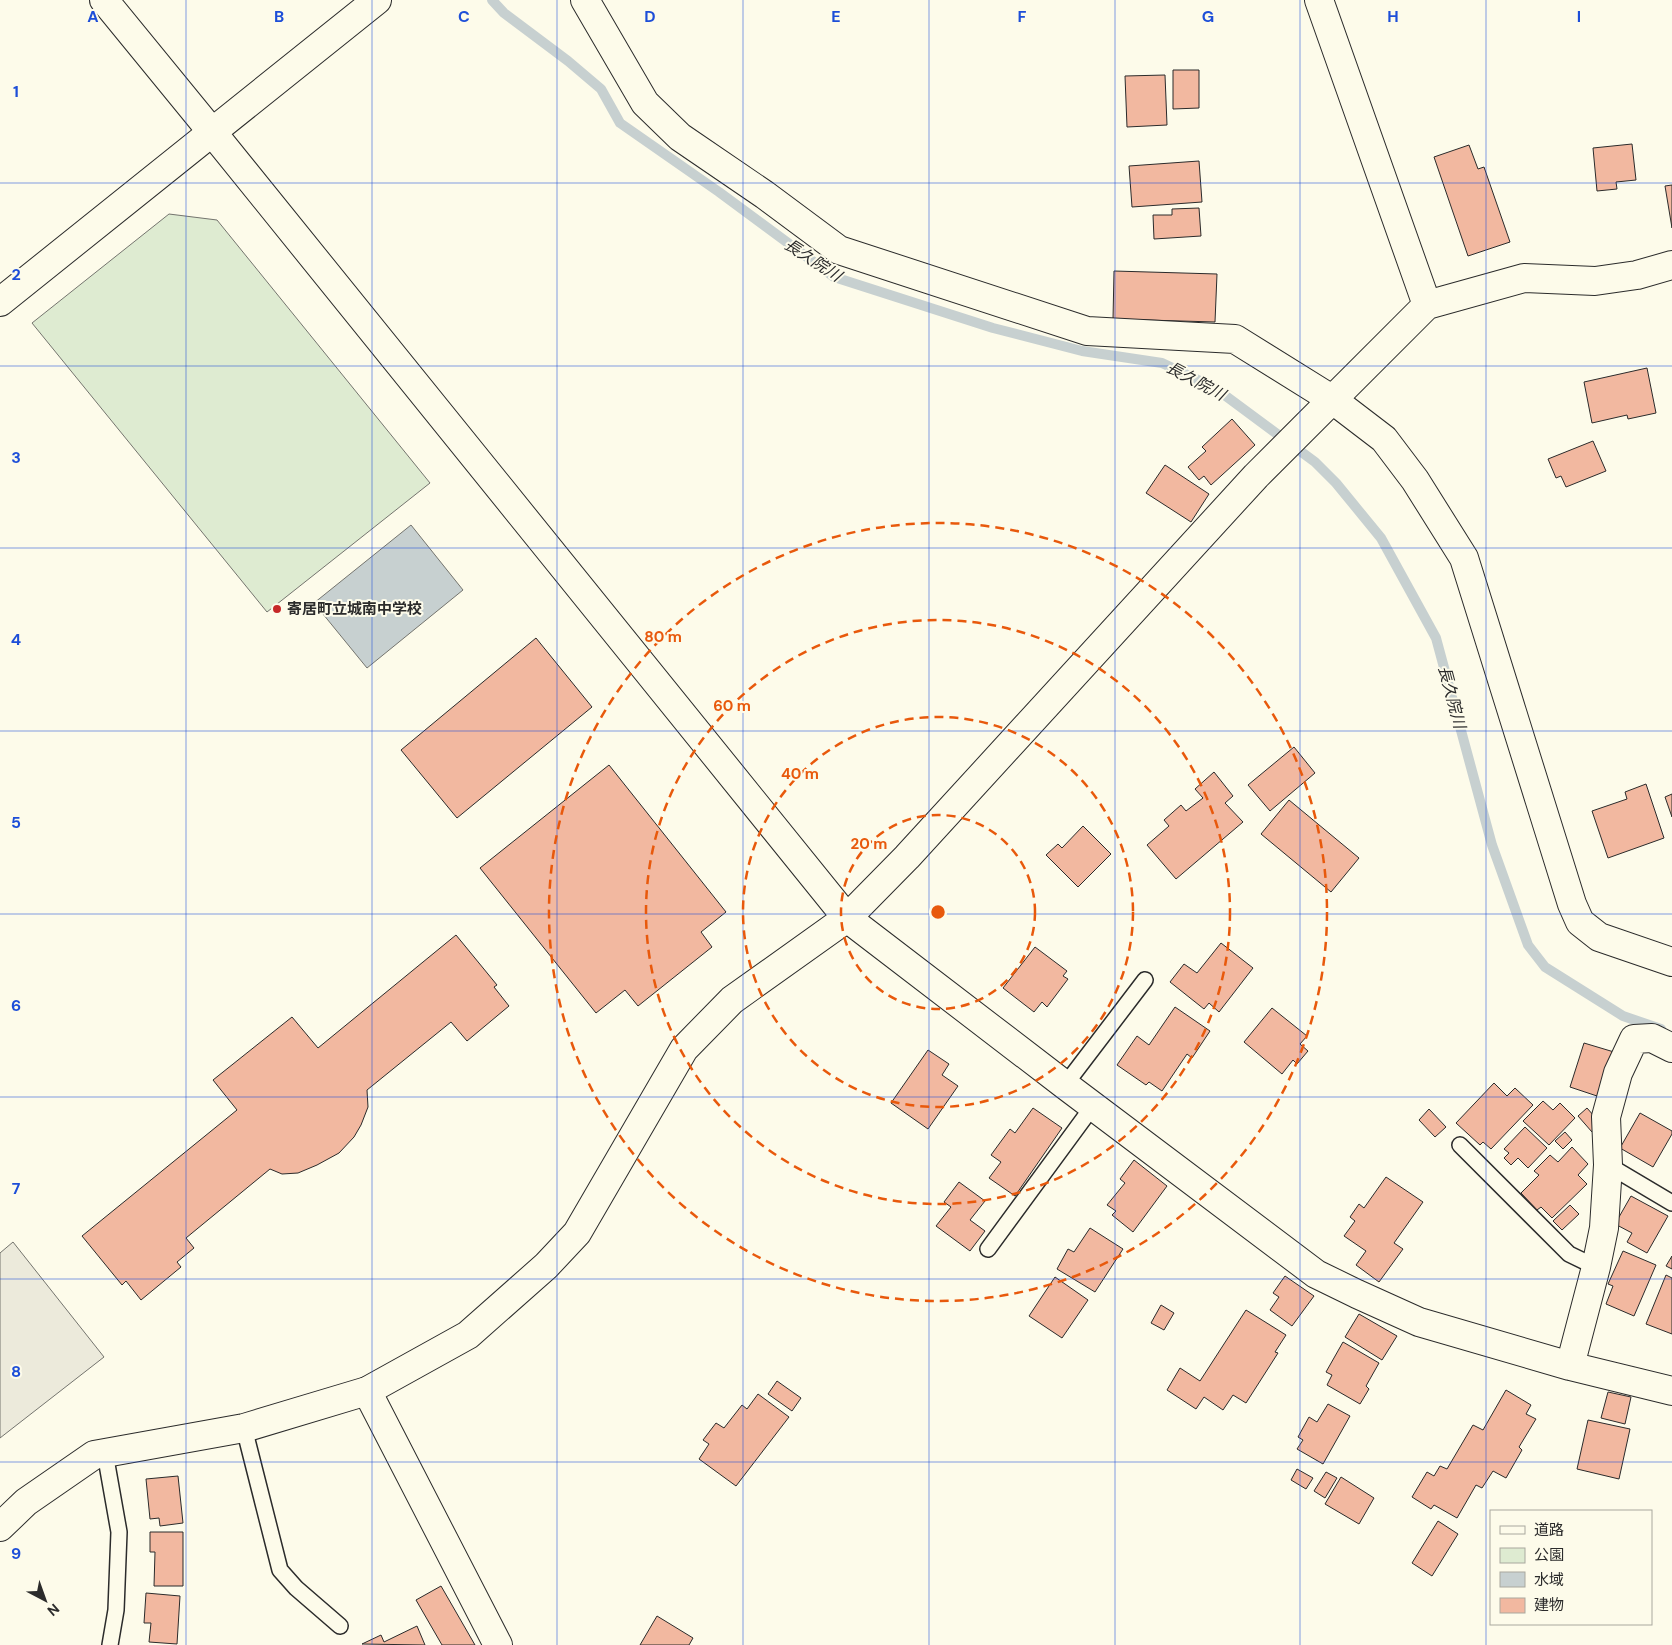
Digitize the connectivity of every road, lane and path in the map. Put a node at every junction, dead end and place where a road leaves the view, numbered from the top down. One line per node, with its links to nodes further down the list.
1 (104, 0): 5 (street)
2 (378, 0): 5 (street)
3 (585, 0): 9 (street)
4 (1319, 0): 8 (street)
5 (212, 132): 7 (street); 10 (street)
6 (1672, 265): 8 (street)
7 (0, 302)
8 (1427, 305): 9 (street)
9 (1333, 400): 10 (street); 11 (street)
10 (847, 918): 14 (street); 22 (street)
11 (1672, 962)
12 (1146, 980): 14 (lane)
13 (1672, 1048): 17 (street)
14 (1065, 1085): 15 (street)
15 (1093, 1106): 19 (lane); 21 (street)
16 (1460, 1145): 20 (lane)
17 (1608, 1165): 18 (lane); 20 (street)
18 (1672, 1203)
19 (988, 1249)
20 (1596, 1266): 21 (street)
21 (1570, 1366): 23 (street)
22 (367, 1391): 24 (street); 29 (street)
23 (1672, 1391)
24 (244, 1428): 25 (street); 27 (lane)
25 (105, 1453): 26 (street); 28 (lane)
26 (0, 1527)
27 (340, 1626)
28 (110, 1645)
29 (498, 1645)

